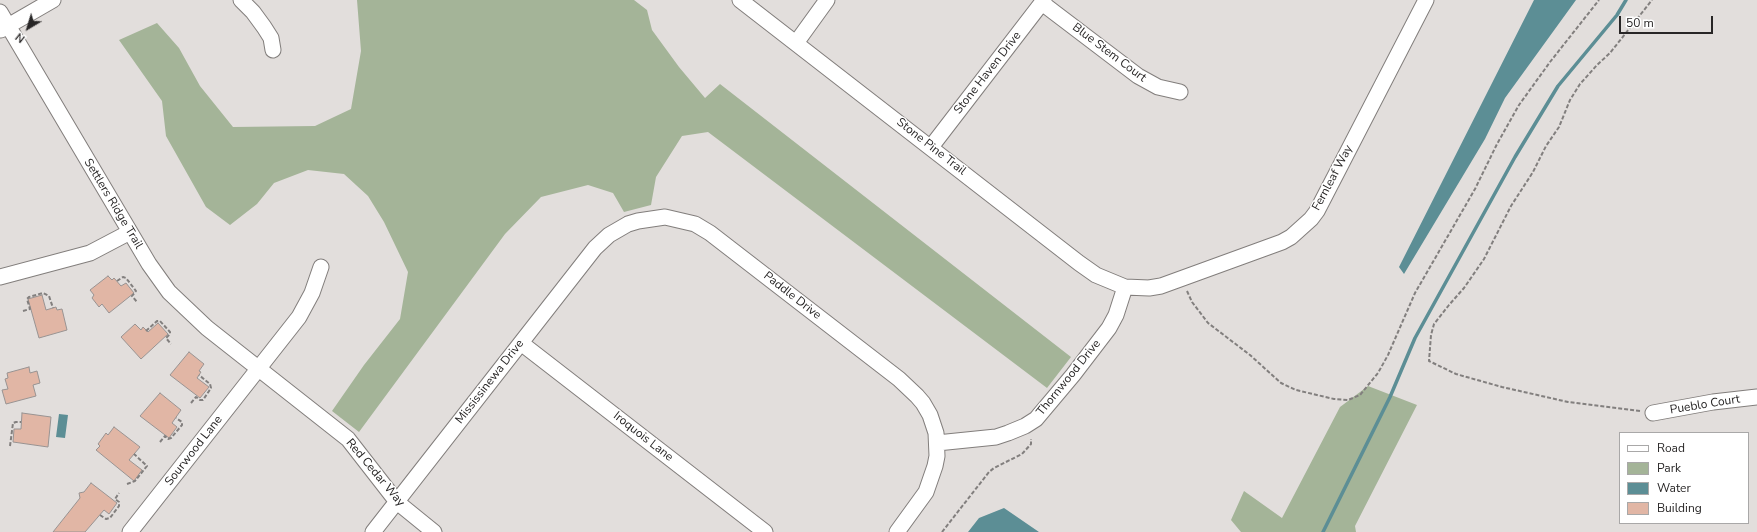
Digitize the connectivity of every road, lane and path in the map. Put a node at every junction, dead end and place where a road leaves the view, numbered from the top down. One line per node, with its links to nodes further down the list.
1 (52, 0): 10 (street)
2 (241, 0): 12 (street)
3 (740, 0): 11 (street, Stone Pine Trail)
4 (827, 0): 11 (street)
5 (1426, 0): 20 (street, Fernleaf Way)
6 (1599, 0): 21 (path)
7 (1652, 0): 32 (path)
8 (1043, 2): 13 (street, Blue Stem Court); 14 (street, Stone Haven Drive)
9 (0, 12): 10 (street, Settlers Ridge Trail)
10 (4, 28): 15 (street, Settlers Ridge Trail)
11 (796, 43): 14 (street, Stone Pine Trail)
12 (273, 50)
13 (1180, 92)
14 (931, 147): 20 (street, Stone Pine Trail)
15 (130, 232): 18 (street); 28 (street, Settlers Ridge Trail)
16 (609, 235): 26 (street, Mississinewa Drive); 38 (street, Paddle Drive)
17 (321, 267): 28 (street, Sourwood Lane)
18 (0, 277)
19 (117, 281): 22 (path)
20 (1125, 287): 36 (street, Thornwood Drive)
21 (1186, 290)
22 (137, 302)
23 (52, 308): 24 (path)
24 (23, 311)
25 (146, 331): 27 (path)
26 (521, 343): 43 (street, Mississinewa Drive); 48 (street, Iroquois Lane)
27 (171, 344)
28 (258, 369): 43 (street, Red Cedar Way); 45 (street, Sourwood Lane)
29 (199, 376): 31 (path)
30 (1757, 397): 33 (street, Pueblo Court)
31 (191, 403)
32 (1627, 409)
33 (1653, 413)
34 (176, 418): 37 (path)
35 (21, 422): 39 (path)
36 (1025, 426): 38 (street, Thornwood Drive); 50 (path)
37 (160, 442)
38 (937, 442): 49 (street, Paddle Drive)
39 (10, 446)
40 (134, 454): 41 (path)
41 (127, 484)
42 (119, 493): 44 (path)
43 (396, 502): 46 (street, Mississinewa Drive); 47 (street, Red Cedar Way)
44 (100, 515)
45 (130, 532)
46 (372, 532)
47 (434, 532)
48 (765, 532)
49 (897, 532)
50 (942, 532)

